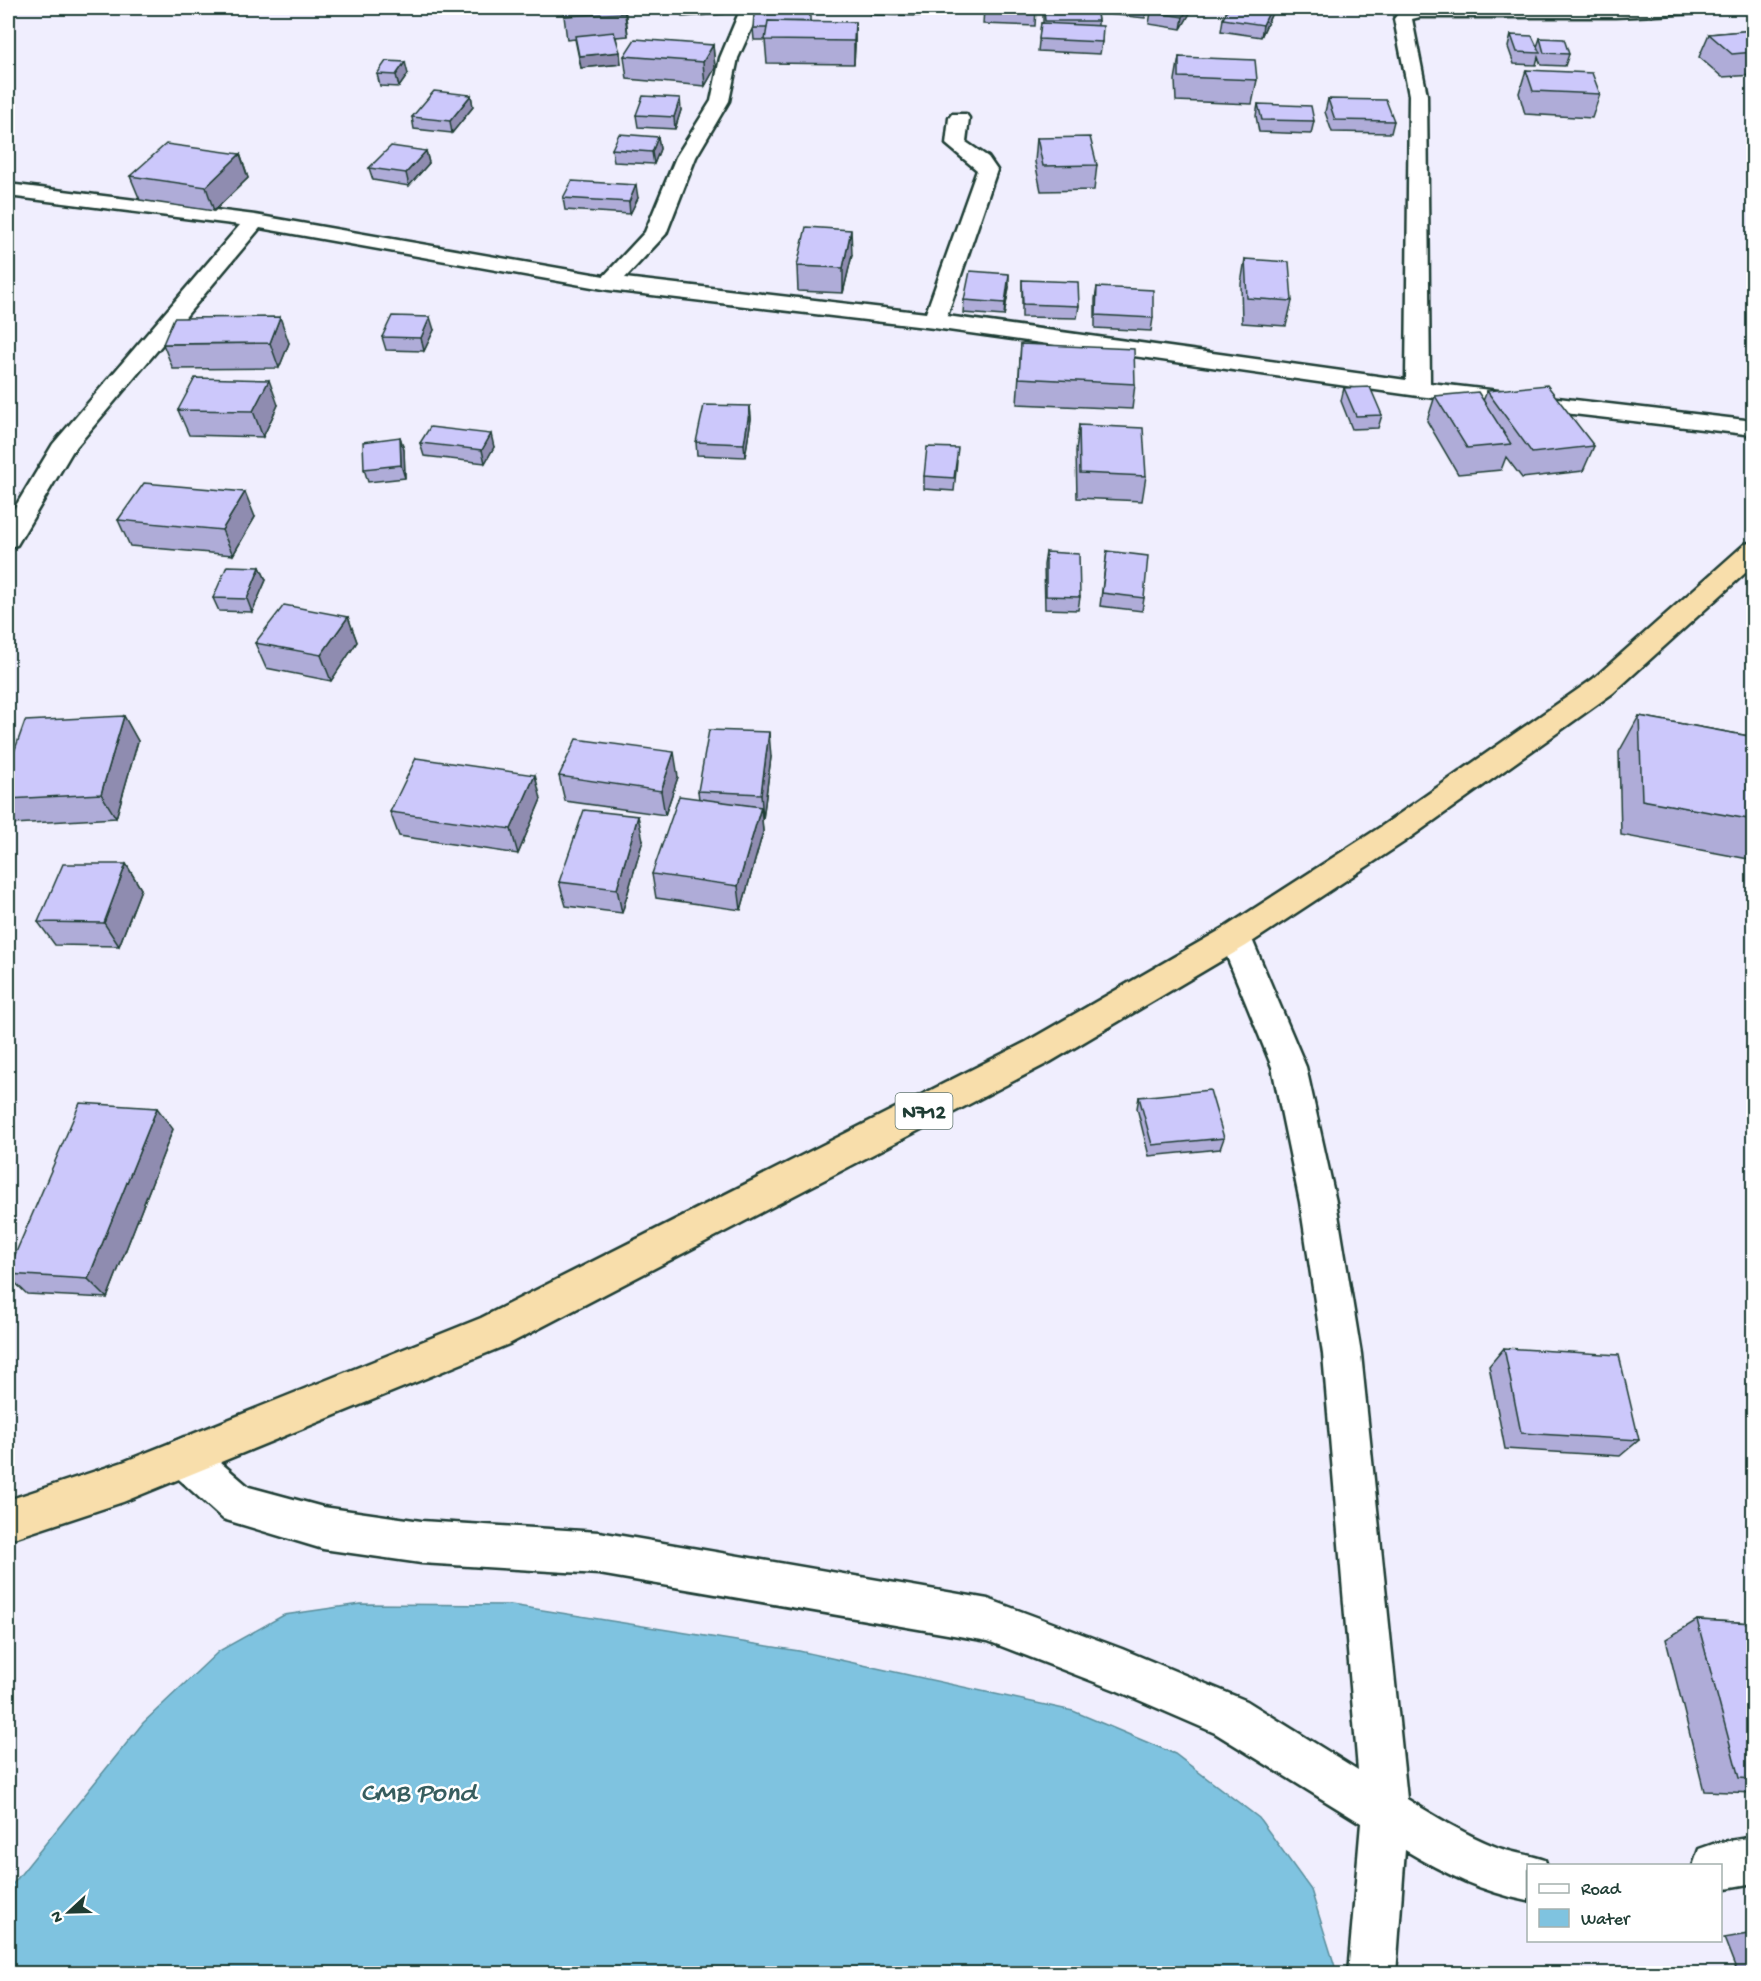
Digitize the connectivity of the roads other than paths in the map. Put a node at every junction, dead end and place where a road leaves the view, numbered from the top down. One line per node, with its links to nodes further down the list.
1 (750, 8): 6 (street)
2 (1701, 8): 8 (street)
3 (959, 118): 7 (street)
4 (8, 190): 5 (street)
5 (255, 221): 6 (street); 10 (street)
6 (609, 283): 7 (street)
7 (934, 321): 8 (street)
8 (1418, 389): 9 (street)
9 (1754, 428)
10 (8, 540)
11 (1754, 550): 12 (highway, N712)
12 (1235, 937): 13 (highway, N712); 15 (street)
13 (184, 1457): 14 (highway, N712); 15 (street)
14 (8, 1520)
15 (1385, 1812): 18 (street); 19 (street)
16 (1754, 1860): 17 (street)
17 (1722, 1865)
18 (1527, 1877)
19 (1372, 1974)

